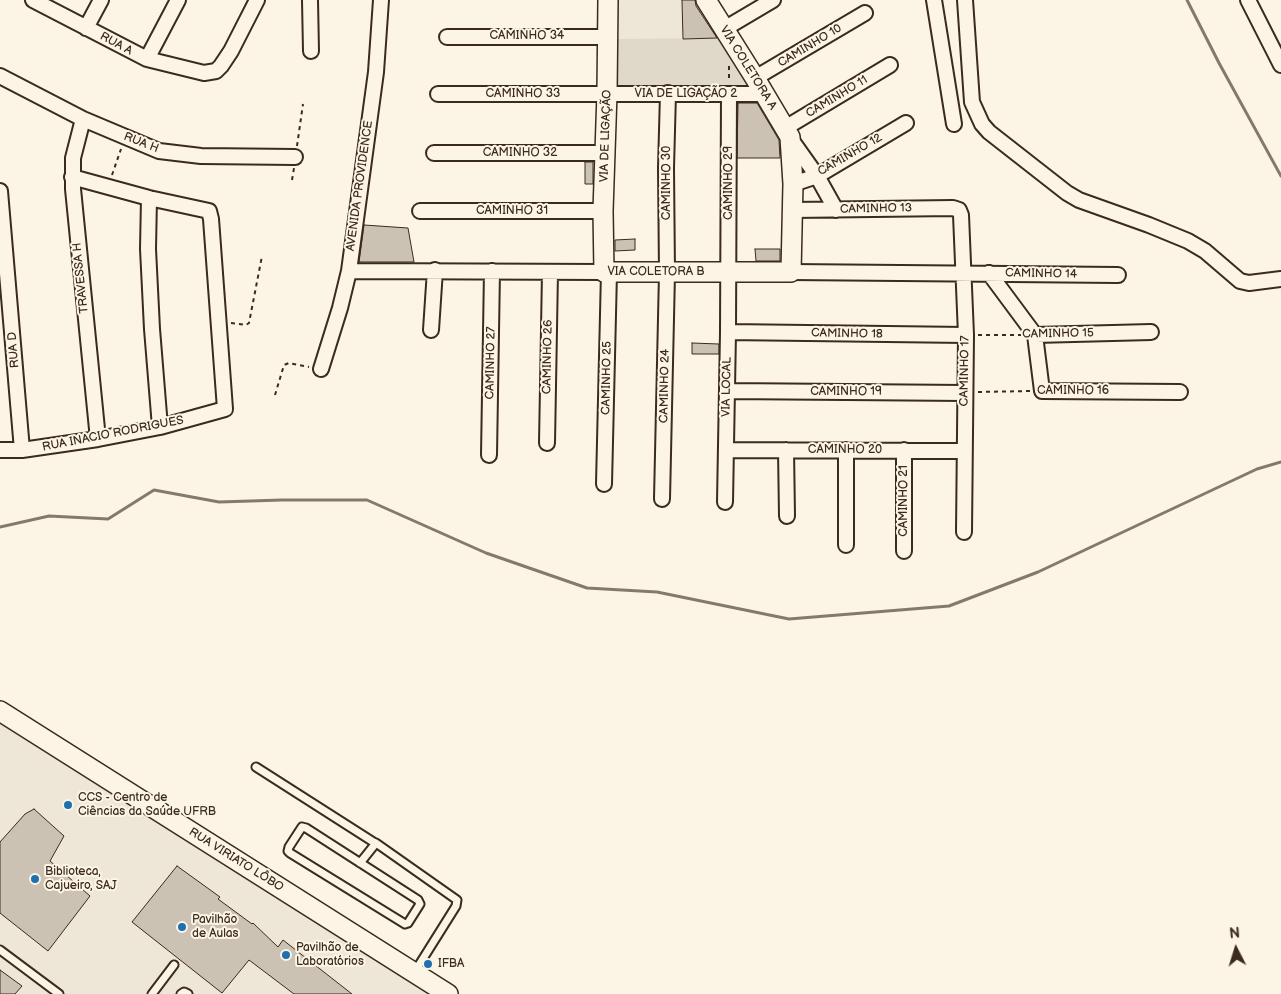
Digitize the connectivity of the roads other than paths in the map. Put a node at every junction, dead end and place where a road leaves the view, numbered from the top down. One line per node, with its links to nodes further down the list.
1 (33, 0): 14 (street, RUA A)
2 (101, 0): 14 (street)
3 (178, 0): 19 (street)
4 (258, 0): 19 (street, RUA A)
5 (310, 0): 18 (street)
6 (382, 0): 46 (street, AVENIDA PROVIDENCE)
7 (608, 0): 17 (street, VIA DE LIGAÇÃO)
8 (706, 0): 15 (street, VIA COLETORA A)
9 (773, 0): 15 (street)
10 (934, 0): 30 (street)
11 (965, 0): 56 (street)
12 (1248, 0): 21 (street)
13 (865, 13): 23 (street, CAMINHO 10)
14 (86, 28): 19 (street, RUA A)
15 (724, 29): 23 (street, VIA COLETORA A)
16 (448, 36): 17 (street, CAMINHO 34)
17 (607, 37): 26 (street, VIA DE LIGAÇÃO)
18 (311, 51)
19 (146, 59)
20 (890, 65): 31 (street, CAMINHO 11)
21 (1281, 65)
22 (0, 76): 28 (street, RUA H)
23 (760, 86): 27 (street, VIA DE LIGAÇÃO 2); 31 (street, VIA COLETORA A)
24 (668, 93): 26 (street, VIA DE LIGAÇÃO 2); 27 (street, VIA DE LIGAÇÃO 2); 50 (street, CAMINHO 30)
25 (438, 94): 26 (street, CAMINHO 33)
26 (607, 94): 33 (street, VIA DE LIGAÇÃO)
27 (729, 94): 51 (street, CAMINHO 29)
28 (83, 119): 34 (street, RUA H); 36 (street, TRAVESSA H)
29 (906, 123): 35 (street, CAMINHO 12)
30 (954, 124)
31 (787, 133): 35 (street, VIA COLETORA A); 37 (street, VIA COLETORA A)
32 (434, 153): 33 (street, CAMINHO 32)
33 (605, 153): 40 (street, VIA DE LIGAÇÃO)
34 (295, 157)
35 (817, 176): 37 (street, CAMINHO 12); 42 (street, VIA COLETORA A)
36 (72, 177): 39 (street); 67 (street, TRAVESSA H)
37 (793, 184): 41 (street, VIA COLETORA A)
38 (0, 191): 70 (street, RUA D)
39 (149, 198): 66 (street); 66 (street, RUA INACIO RODRIGUES)
40 (603, 210): 44 (street, CAMINHO 31); 49 (street, VIA DE LIGAÇÃO)
41 (793, 210): 42 (street, CAMINHO 13); 52 (street, VIA COLETORA A)
42 (836, 210): 43 (street, CAMINHO 13)
43 (959, 210): 53 (street, CAMINHO 17)
44 (420, 211)
45 (435, 270): 46 (street, VIA COLETORA B); 47 (street, VIA COLETORA B); 57 (street)
46 (349, 271): 62 (street, AVENIDA PROVIDENCE)
47 (492, 271): 48 (street, VIA COLETORA B); 76 (street, CAMINHO 27)
48 (550, 272): 49 (street, VIA COLETORA B); 68 (street, CAMINHO 26)
49 (607, 272): 50 (street, VIA COLETORA B); 77 (street, CAMINHO 25)
50 (667, 272): 51 (street, VIA COLETORA B); 78 (street, CAMINHO 24)
51 (728, 272): 52 (street, VIA COLETORA B); 58 (street, VIA LOCAL)
52 (792, 272): 53 (street, VIA COLETORA B)
53 (964, 273): 54 (street, CAMINHO 14); 60 (street, CAMINHO 17)
54 (989, 273): 55 (street, CAMINHO 14); 61 (street)
55 (1118, 275)
56 (1281, 279)
57 (431, 330)
58 (728, 332): 60 (street, CAMINHO 18); 63 (street, VIA LOCAL)
59 (1150, 332): 61 (street, CAMINHO 15)
60 (966, 335): 65 (street, CAMINHO 17)
61 (1035, 335): 64 (street, CAMINHO 16)
62 (321, 369)
63 (727, 391): 65 (street, CAMINHO 19); 71 (street, VIA LOCAL)
64 (1180, 392)
65 (965, 393): 75 (street, CAMINHO 17)
66 (160, 427): 67 (street, RUA INACIO RODRIGUES)
67 (98, 439): 70 (street, RUA INACIO RODRIGUES)
68 (547, 442)
69 (0, 450): 70 (street, RUA INACIO RODRIGUES)
70 (22, 450)
71 (726, 450): 72 (street, CAMINHO 20); 79 (street, VIA LOCAL)
72 (786, 450): 73 (street, CAMINHO 20); 80 (street)
73 (846, 450): 74 (street, CAMINHO 20); 82 (street)
74 (904, 450): 75 (street, CAMINHO 20); 83 (street, CAMINHO 21)
75 (964, 451): 81 (street, CAMINHO 17)
76 (489, 455)
77 (604, 484)
78 (662, 499)
79 (725, 502)
80 (787, 516)
81 (964, 532)
82 (846, 545)
83 (904, 551)
84 (0, 710): 90 (street, RUA VIRIATO LÔBO)
85 (256, 768): 86 (lane)
86 (375, 843): 87 (lane); 90 (lane)
87 (360, 863): 87 (lane)
88 (0, 950): 91 (lane)
89 (174, 965): 92 (lane)
90 (414, 973): 95 (street, RUA VIRIATO LÔBO)
91 (60, 994)
92 (152, 994)
93 (181, 994): 94 (lane)
94 (188, 994)
95 (448, 994)

